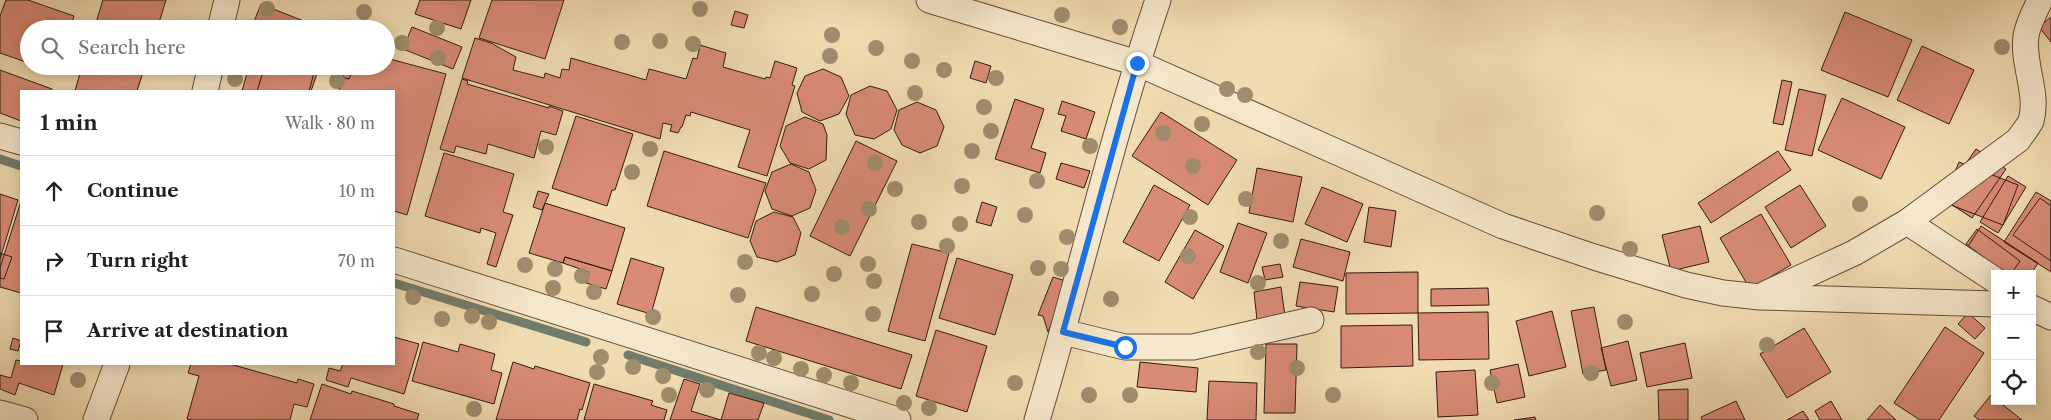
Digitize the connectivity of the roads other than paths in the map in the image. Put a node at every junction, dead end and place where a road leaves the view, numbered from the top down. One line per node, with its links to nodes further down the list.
1 (227, 0): 5 (street)
2 (929, 0): 6 (street)
3 (1158, 0): 6 (street)
4 (2040, 0): 11 (street)
5 (222, 20)
6 (1137, 63): 14 (street); 19 (street)
7 (209, 75): 8 (street)
8 (205, 90)
9 (0, 136): 10 (street)
10 (20, 142)
11 (1908, 222): 13 (street); 14 (street)
12 (395, 260): 24 (street)
13 (1991, 277)
14 (1760, 297): 15 (street)
15 (1991, 304)
16 (2036, 311): 17 (street)
17 (2051, 317)
18 (1311, 320): 19 (street)
19 (1063, 332): 25 (street)
20 (117, 365): 23 (street)
21 (0, 413): 22 (street)
22 (25, 420)
23 (96, 420)
24 (898, 420)
25 (1037, 420)

